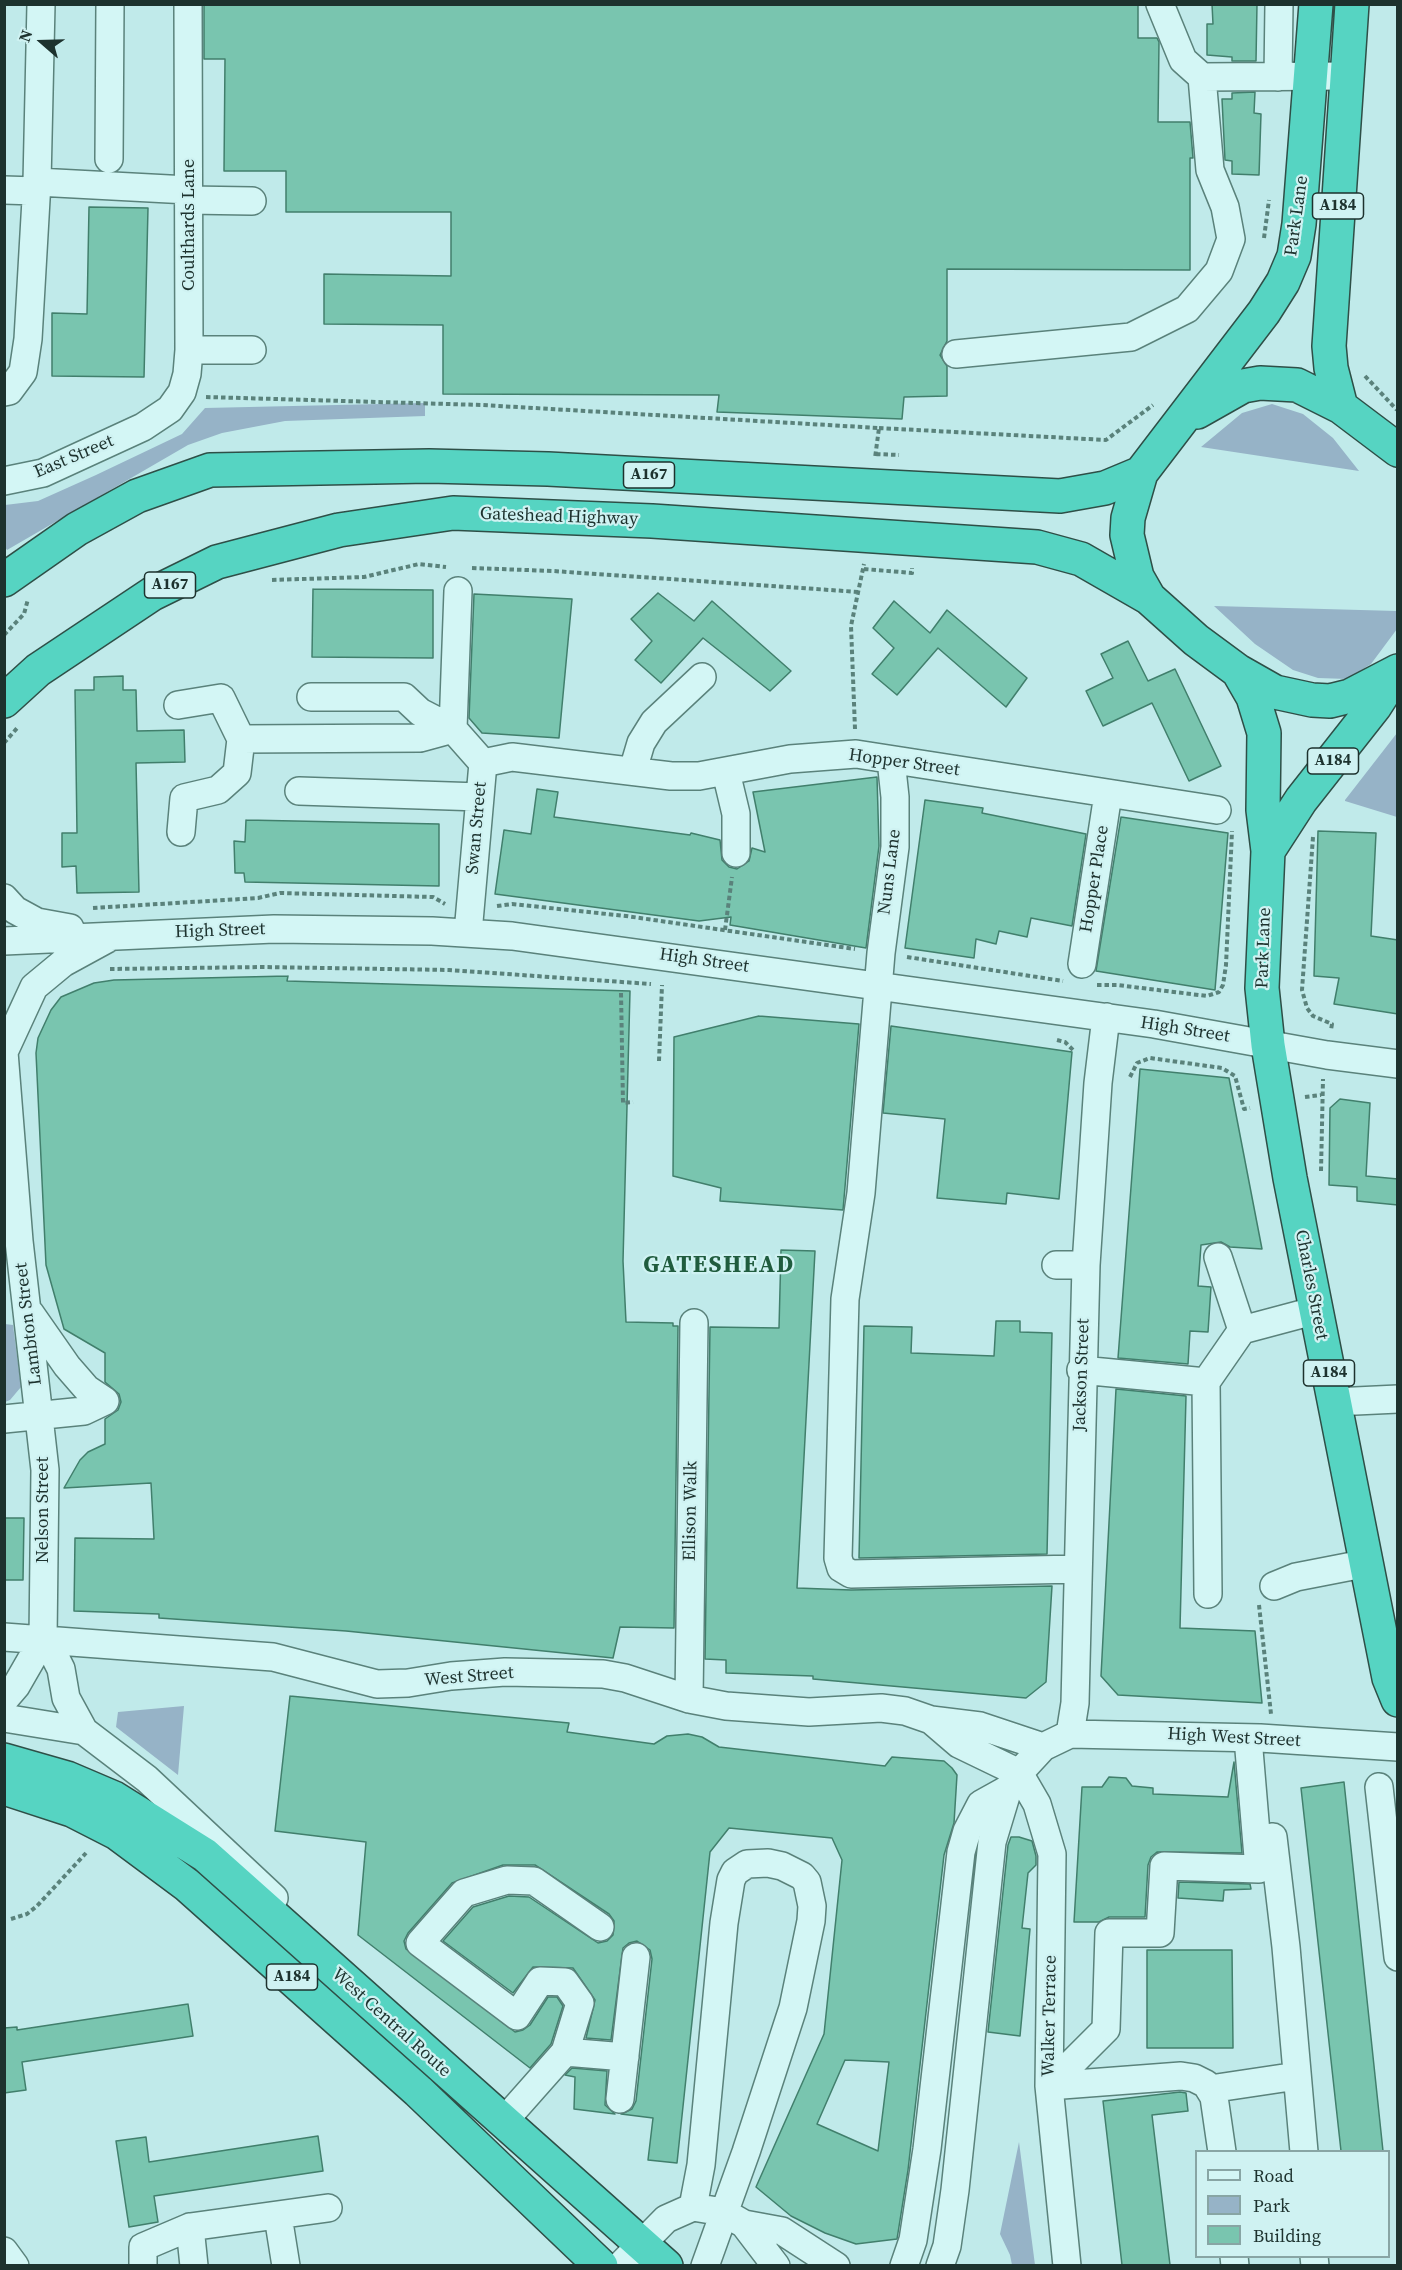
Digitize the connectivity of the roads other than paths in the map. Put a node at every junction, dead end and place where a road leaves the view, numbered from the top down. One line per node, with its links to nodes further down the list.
1 (41, 4): 13 (street)
2 (111, 4): 12 (street)
3 (188, 4): 15 (street, Coulthards Lane)
4 (1160, 4): 11 (street)
5 (1279, 4): 8 (street)
6 (1316, 4): 9 (highway, Park Lane / A184)
7 (1352, 4): 10 (highway, Park Lane / A184)
8 (1278, 76): 9 (street); 11 (street)
9 (1311, 76): 10 (street); 23 (highway, Park Lane / A184)
10 (1347, 76): 21 (highway, Park Lane / A184)
11 (1202, 77): 19 (street)
12 (109, 159)
13 (37, 187): 14 (street); 15 (street); 20 (street)
14 (4, 190)
15 (188, 195): 16 (street); 17 (street, Coulthards Lane)
16 (252, 201)
17 (189, 350): 18 (street); 22 (street, Coulthards Lane)
18 (252, 350)
19 (956, 354)
20 (4, 392)
21 (1341, 407): 23 (highway, Park Lane); 24 (highway, Park Lane)
22 (142, 427): 26 (street, East Street)
23 (1177, 428): 25 (highway, Park Lane)
24 (1398, 450)
25 (1141, 473): 28 (highway, A167); 29 (highway, Park Lane)
26 (4, 482)
27 (459, 575): 36 (street)
28 (13, 585)
29 (1149, 598): 30 (highway, Park Lane); 35 (highway, Gateshead Highway / A167)
30 (1238, 671): 31 (highway, Park Lane); 47 (highway, Park Lane / A184)
31 (1397, 671): 47 (highway, Park Lane / A184)
32 (702, 677): 40 (street)
33 (311, 698): 36 (street)
34 (178, 705): 37 (street)
35 (15, 710)
36 (453, 729): 37 (street); 39 (street, Swan Street)
37 (241, 739): 46 (street)
38 (891, 760): 41 (street, Hopper Street); 43 (street, Hopper Street); 54 (street, Nuns Lane)
39 (483, 763): 40 (street, Hopper Street); 44 (street, Swan Street)
40 (633, 770): 41 (street, Hopper Street)
41 (726, 772): 48 (street)
42 (299, 791): 44 (street)
43 (1108, 794): 45 (street, Hopper Street); 53 (street, Hopper Place)
44 (480, 797): 50 (street, Swan Street)
45 (1217, 810)
46 (181, 831)
47 (1268, 850): 56 (highway, Park Lane / A184)
48 (736, 853)
49 (4, 898): 51 (street)
50 (468, 933): 51 (street, High Street); 54 (street, High Street)
51 (116, 934): 52 (street, High Street); 57 (street)
52 (4, 941)
53 (1080, 976)
54 (878, 985): 55 (street, High Street); 75 (street, Nuns Lane)
55 (1106, 1017): 56 (street, High Street); 61 (street, Jackson Street)
56 (1268, 1045): 58 (street, High Street); 63 (highway, Charles Street / A184)
57 (4, 1052): 62 (street, Lambton Street)
58 (1398, 1064)
59 (1218, 1257): 65 (street)
60 (1056, 1265): 61 (street)
61 (1086, 1265): 66 (street, Jackson Street)
62 (27, 1309): 70 (street); 71 (street, Lambton Street)
63 (1317, 1310): 65 (street); 69 (highway, Charles Street / A184)
64 (693, 1323): 80 (street, Ellison Walk)
65 (1242, 1330): 67 (street)
66 (1081, 1370): 67 (street); 75 (street, Jackson Street)
67 (1206, 1382): 77 (street)
68 (1398, 1399): 69 (street)
69 (1334, 1402): 74 (highway, Charles Street / A184)
70 (84, 1411): 71 (street); 73 (street)
71 (40, 1417): 72 (street); 73 (street, Nelson Street)
72 (4, 1419)
73 (45, 1470): 79 (street, Nelson Street)
74 (1368, 1563): 76 (street); 82 (highway, Charles Street / A184)
75 (1077, 1569): 86 (street, Jackson Street)
76 (1274, 1586)
77 (1208, 1594)
78 (4, 1637): 79 (street, West Street)
79 (43, 1639): 80 (street, West Street); 81 (street); 85 (street)
80 (688, 1699): 84 (street, West Street)
81 (4, 1700)
82 (1398, 1700)
83 (4, 1718): 85 (street)
84 (931, 1720): 88 (street, West Street); 91 (street, West Street)
85 (84, 1731): 97 (street)
86 (1070, 1734): 87 (street, High West Street); 88 (street)
87 (1260, 1738): 89 (street, High West Street); 100 (street); 101 (street)
88 (1043, 1747): 91 (street)
89 (1398, 1747)
90 (4, 1760): 97 (highway, West Central Route / A184)
91 (1013, 1781): 101 (street, Walker Terrace); 123 (street); 124 (street)
92 (1379, 1787): 96 (street)
93 (4, 1788): 118 (highway, West Central Route / A184)
94 (600, 1927): 98 (street)
95 (636, 1957): 99 (street)
96 (1398, 1957)
97 (354, 1990): 104 (highway, West Central Route / A184)
98 (565, 2052): 99 (street); 104 (street)
99 (625, 2057): 103 (street)
100 (1297, 2076): 102 (street); 106 (street)
101 (1048, 2086): 102 (street); 125 (street, Walker Terrace)
102 (1210, 2089): 105 (street)
103 (620, 2099)
104 (503, 2122): 113 (highway, West Central Route / A184)
105 (1221, 2150)
106 (1304, 2150)
107 (693, 2207): 110 (street); 110 (street); 113 (street)
108 (328, 2208): 109 (street)
109 (278, 2216): 111 (street); 117 (street)
110 (734, 2218): 120 (street); 121 (street); 122 (street)
111 (190, 2227): 115 (street); 116 (street)
112 (4, 2251): 114 (street)
113 (633, 2258): 119 (highway, West Central Route / A184)
114 (15, 2265)
115 (143, 2265)
116 (194, 2265)
117 (286, 2265)
118 (601, 2265)
119 (666, 2265)
120 (705, 2265)
121 (777, 2265)
122 (836, 2265)
123 (904, 2265)
124 (940, 2265)
125 (1068, 2265)

